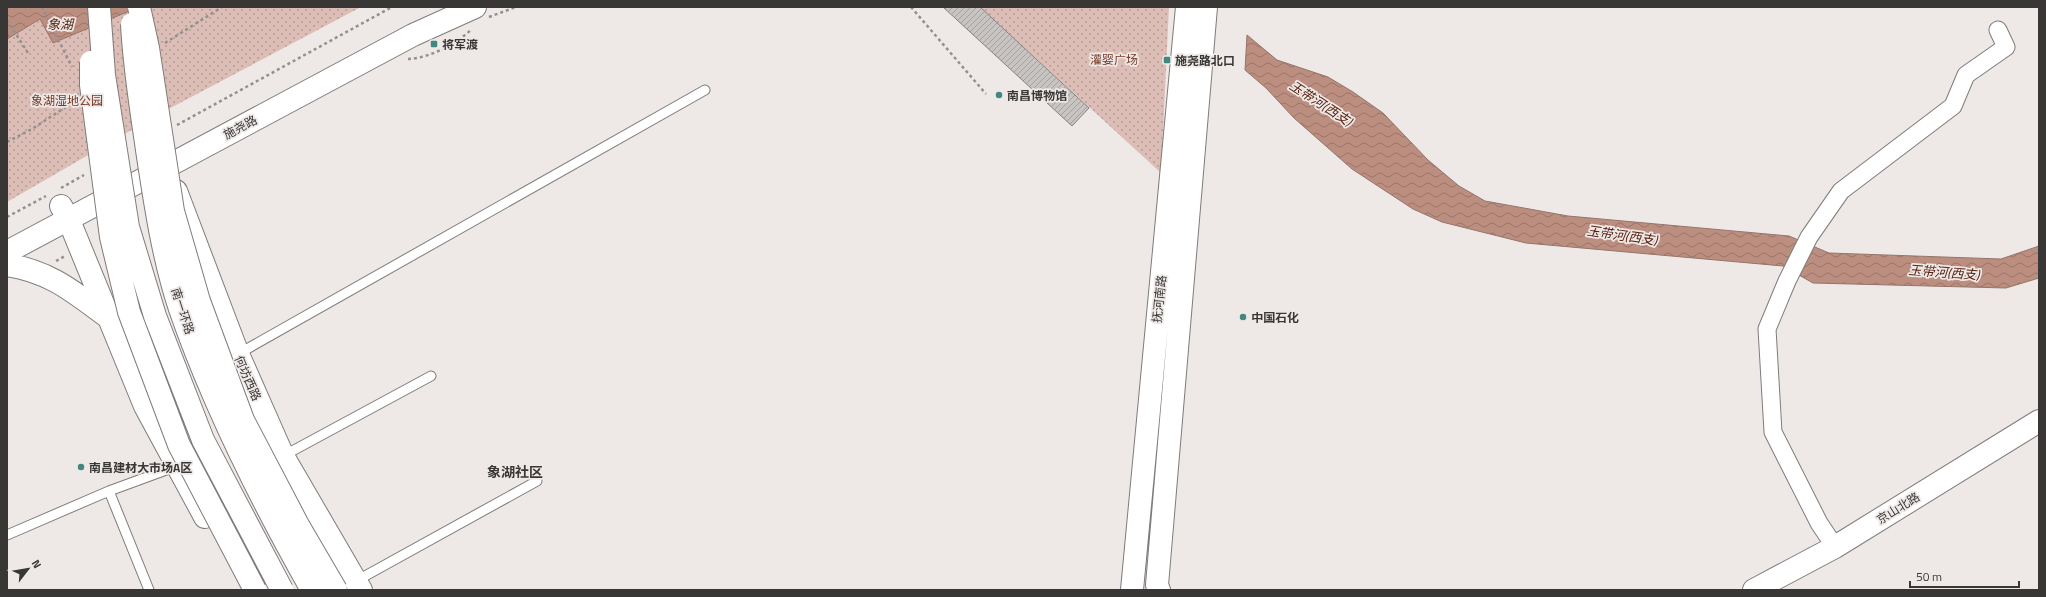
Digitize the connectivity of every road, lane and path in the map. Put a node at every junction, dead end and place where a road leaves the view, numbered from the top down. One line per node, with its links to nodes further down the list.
1 (42, 7): 15 (path)
2 (94, 7): 44 (main road, bridge)
3 (99, 7): 45 (main road, bridge)
4 (132, 7): 46 (main road, 南一环路, bridge)
5 (139, 7): 47 (main road, bridge)
6 (392, 7): 20 (path)
7 (440, 7): 21 (main road, 施尧路)
8 (516, 7): 12 (path)
9 (911, 7): 19 (path)
10 (1187, 7): 41 (main road, 抚河南路)
11 (1206, 7): 48 (main road, 抚河南路)
12 (477, 18): 17 (path); 21 (main road, 施尧路)
13 (7, 20): 16 (path)
14 (1998, 30): 39 (street)
15 (60, 43)
16 (28, 52)
17 (405, 59)
18 (705, 90): 31 (lane)
19 (986, 94)
20 (170, 128)
21 (164, 159): 23 (main road, 施尧路); 31 (main road, 何坊西路)
22 (86, 174): 23 (path)
23 (60, 201): 24 (path); 25 (main road, 施尧路); 26 (main road); 27 (main road, 施尧路)
24 (7, 217)
25 (7, 236)
26 (80, 247): 29 (path); 30 (main road)
27 (7, 252)
28 (7, 265): 29 (main road)
29 (40, 273): 30 (main road)
30 (108, 318): 35 (main road)
31 (238, 354): 34 (main road, 何坊西路)
32 (430, 376): 34 (lane)
33 (2039, 421): 39 (main road, 京山北路)
34 (283, 456): 40 (main road, 何坊西路)
35 (177, 466): 37 (lane); 43 (main road)
36 (537, 481): 40 (lane)
37 (109, 491): 38 (lane); 42 (lane)
38 (7, 535)
39 (1834, 547): 49 (main road, 京山北路)
40 (359, 586)
41 (1132, 589)
42 (149, 590)
43 (244, 590)
44 (256, 590)
45 (282, 590)
46 (312, 590)
47 (336, 590)
48 (1159, 590)
49 (1754, 590)

